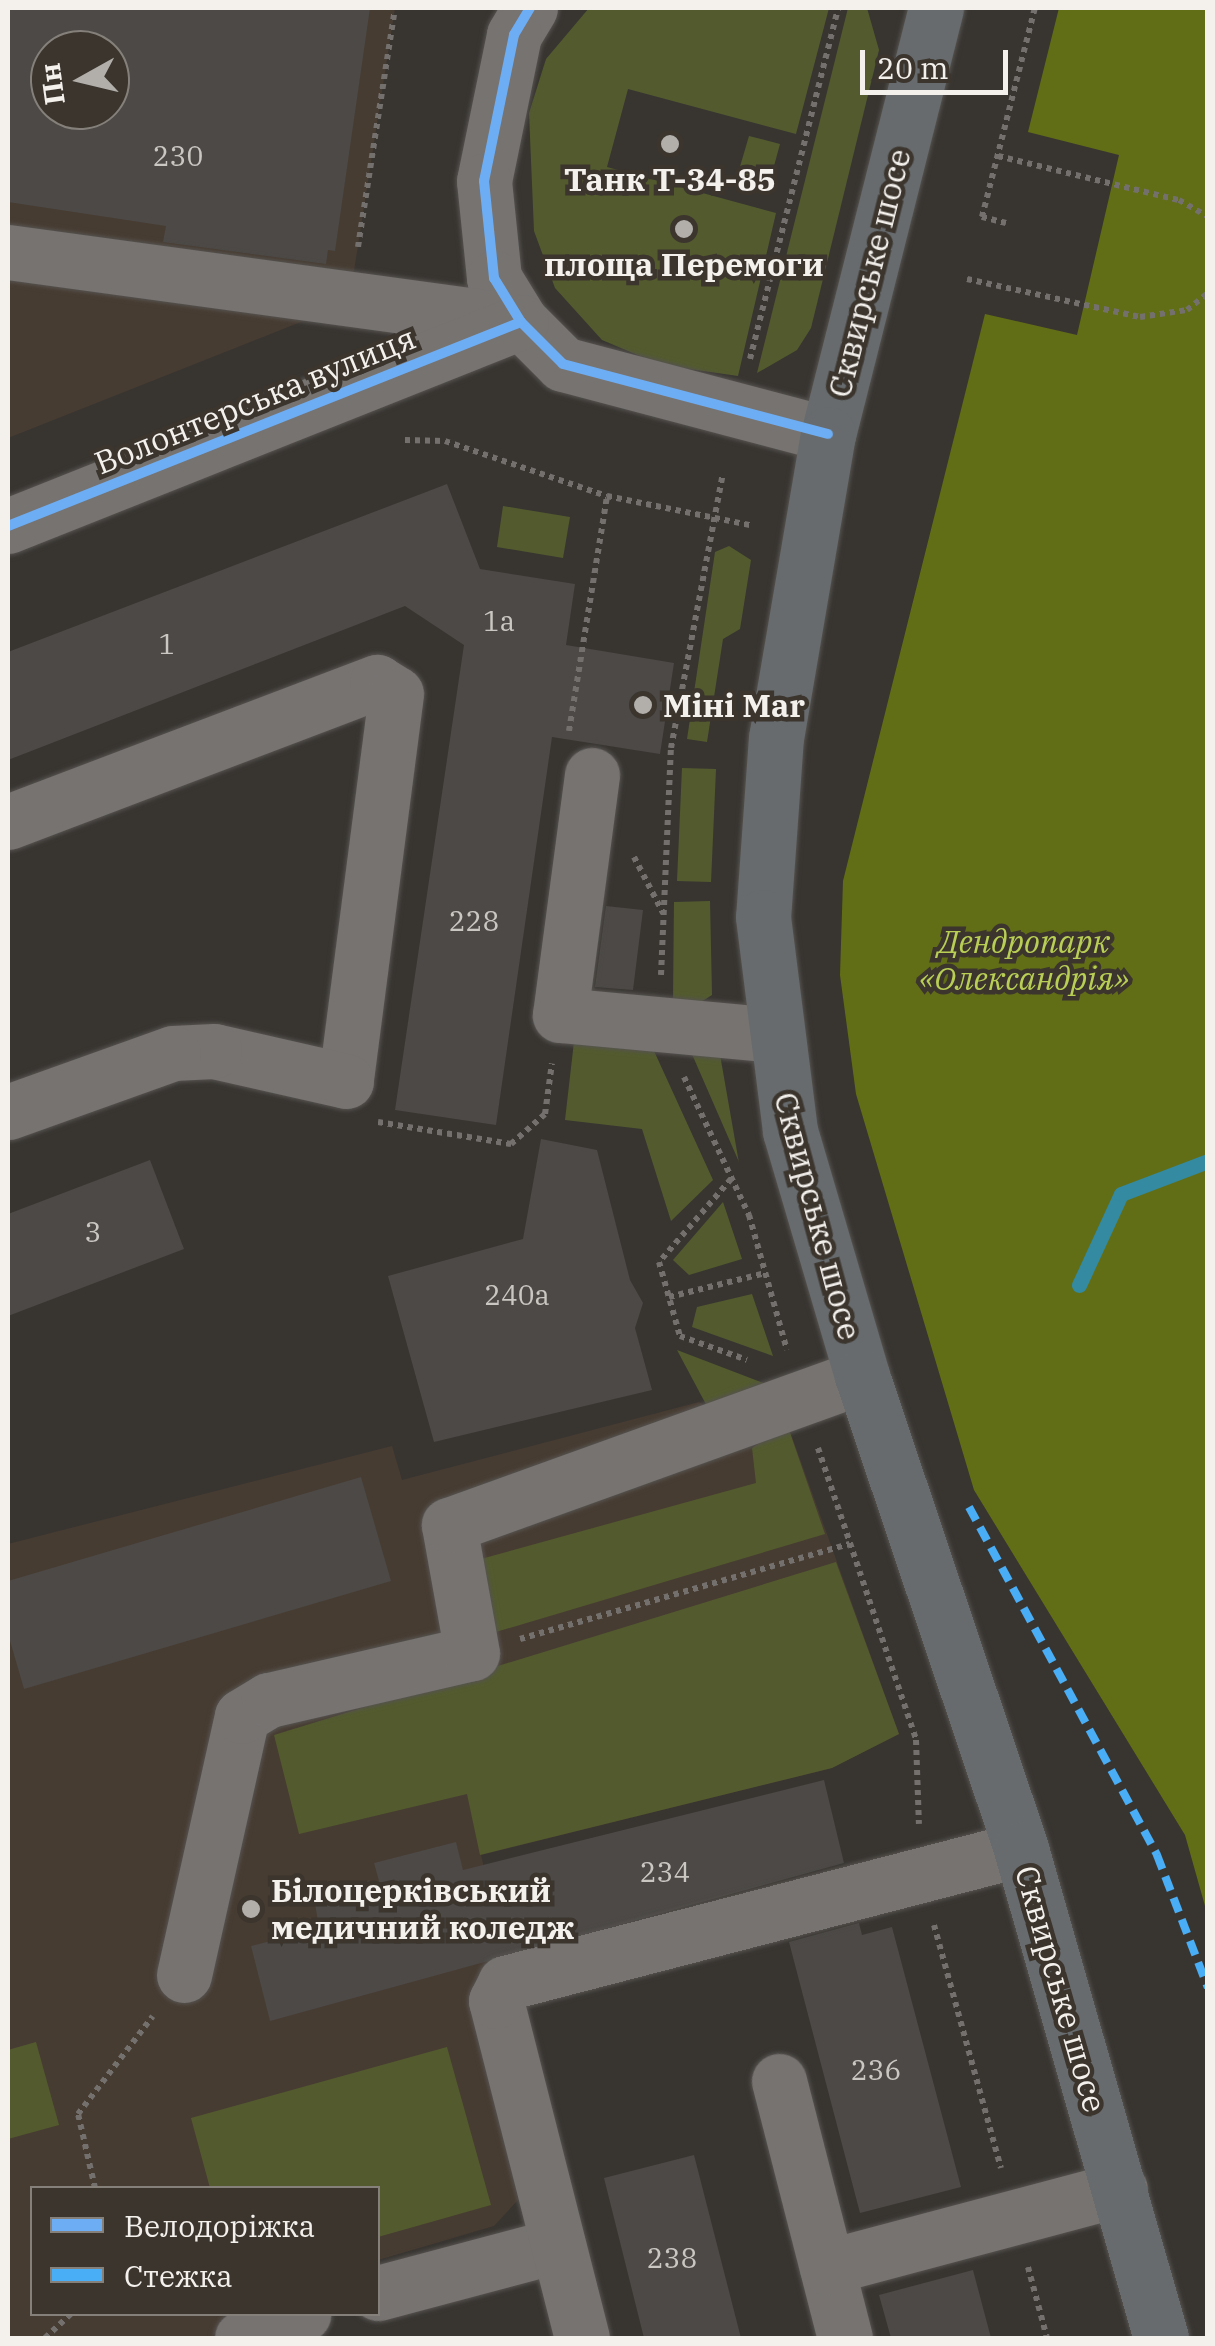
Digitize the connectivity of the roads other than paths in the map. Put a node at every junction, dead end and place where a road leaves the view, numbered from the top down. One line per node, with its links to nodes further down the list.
1 (530, 8): 4 (street)
2 (936, 8): 5 (main road, Сквирське шосе)
3 (8, 252): 4 (street)
4 (521, 322): 5 (street); 6 (street, Волонтерська вулиця)
5 (828, 434): 9 (main road, Сквирське шосе)
6 (8, 526)
7 (592, 775): 9 (street)
8 (8, 822): 10 (street)
9 (774, 1034): 11 (main road, Сквирське шосе)
10 (8, 1112)
11 (862, 1376): 12 (main road, Сквирське шосе); 13 (street)
12 (1021, 1849): 15 (main road, Сквирське шосе); 16 (street)
13 (184, 1975)
14 (779, 2081): 17 (street)
15 (1120, 2189): 17 (street); 23 (main road, Сквирське шосе)
16 (558, 2245): 18 (street); 21 (street)
17 (826, 2266): 22 (street)
18 (380, 2293)
19 (298, 2316): 20 (street)
20 (242, 2338)
21 (582, 2338)
22 (845, 2338)
23 (1161, 2338)

